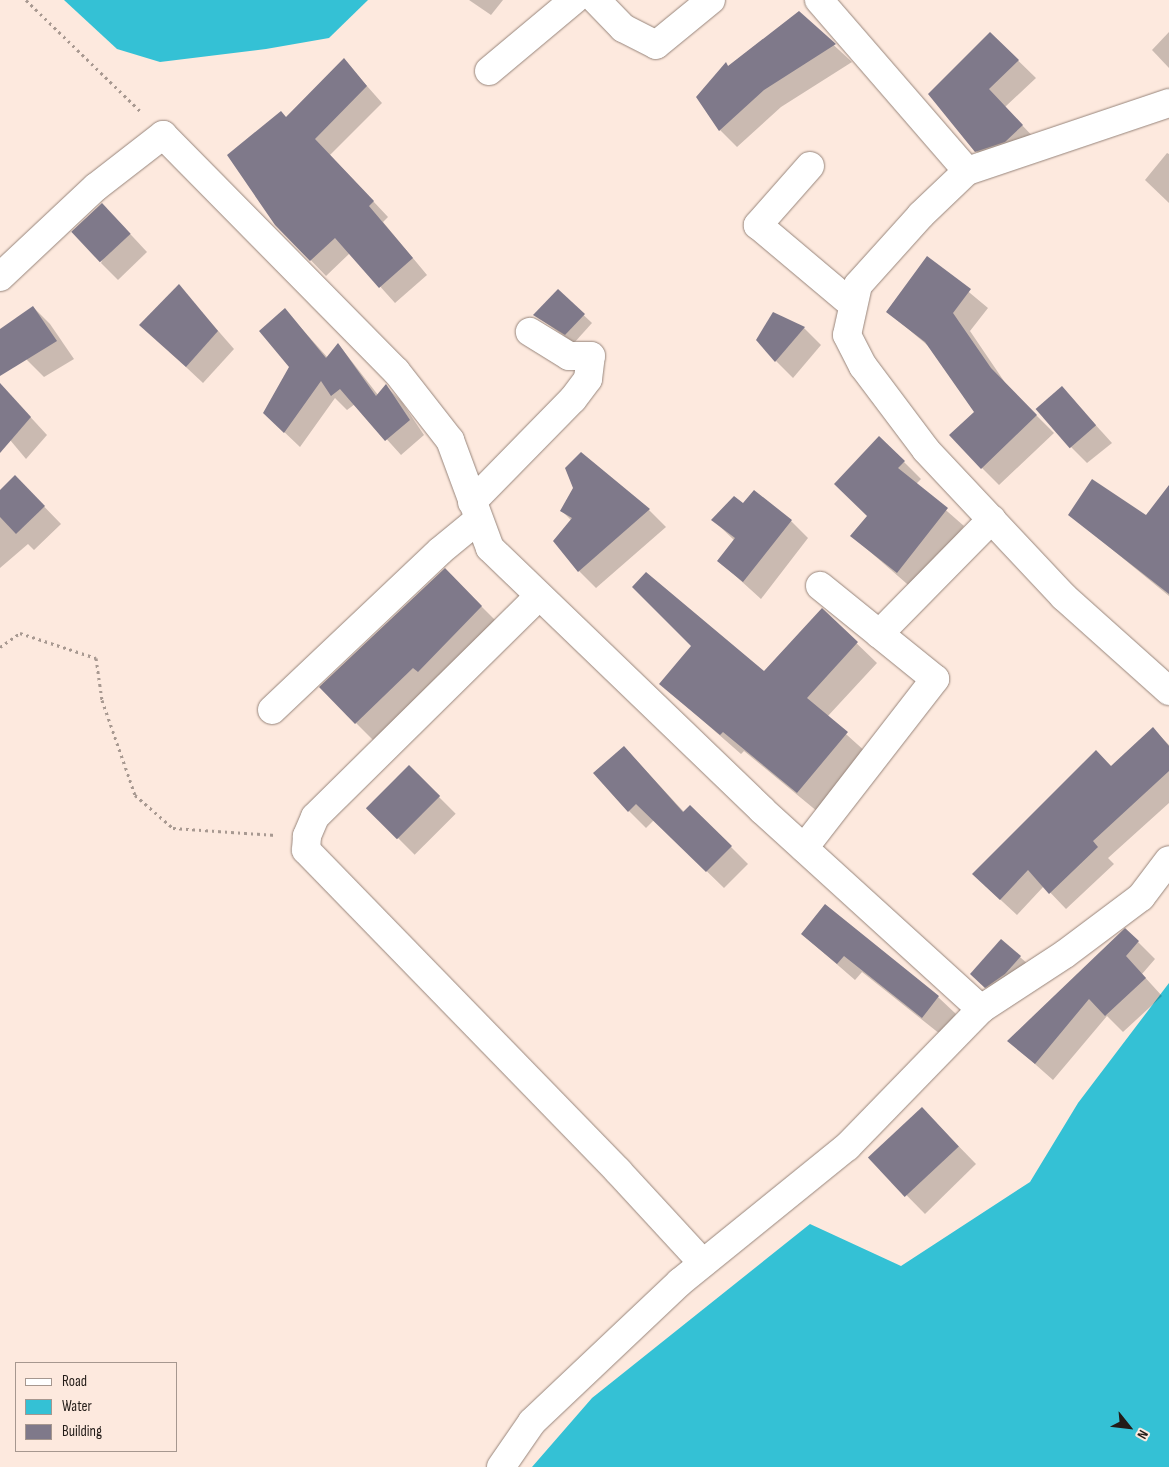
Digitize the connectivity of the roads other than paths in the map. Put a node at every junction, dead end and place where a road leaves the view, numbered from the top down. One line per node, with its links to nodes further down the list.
1 (574, 0): 5 (street)
2 (596, 0): 3 (street)
3 (711, 0)
4 (819, 0): 8 (street)
5 (489, 71)
6 (1169, 103): 8 (street)
7 (810, 166): 10 (street)
8 (967, 172): 10 (street)
9 (0, 277): 12 (street)
10 (852, 305): 13 (street)
11 (530, 332): 12 (street)
12 (475, 511): 15 (street); 18 (street)
13 (992, 519): 16 (street); 17 (street)
14 (820, 586): 16 (street)
15 (538, 598): 19 (street); 22 (street)
16 (880, 634): 19 (street)
17 (1167, 685)
18 (272, 710)
19 (804, 848): 21 (street)
20 (1169, 860): 21 (street)
21 (981, 1010): 22 (street)
22 (703, 1263): 23 (street)
23 (501, 1467)

